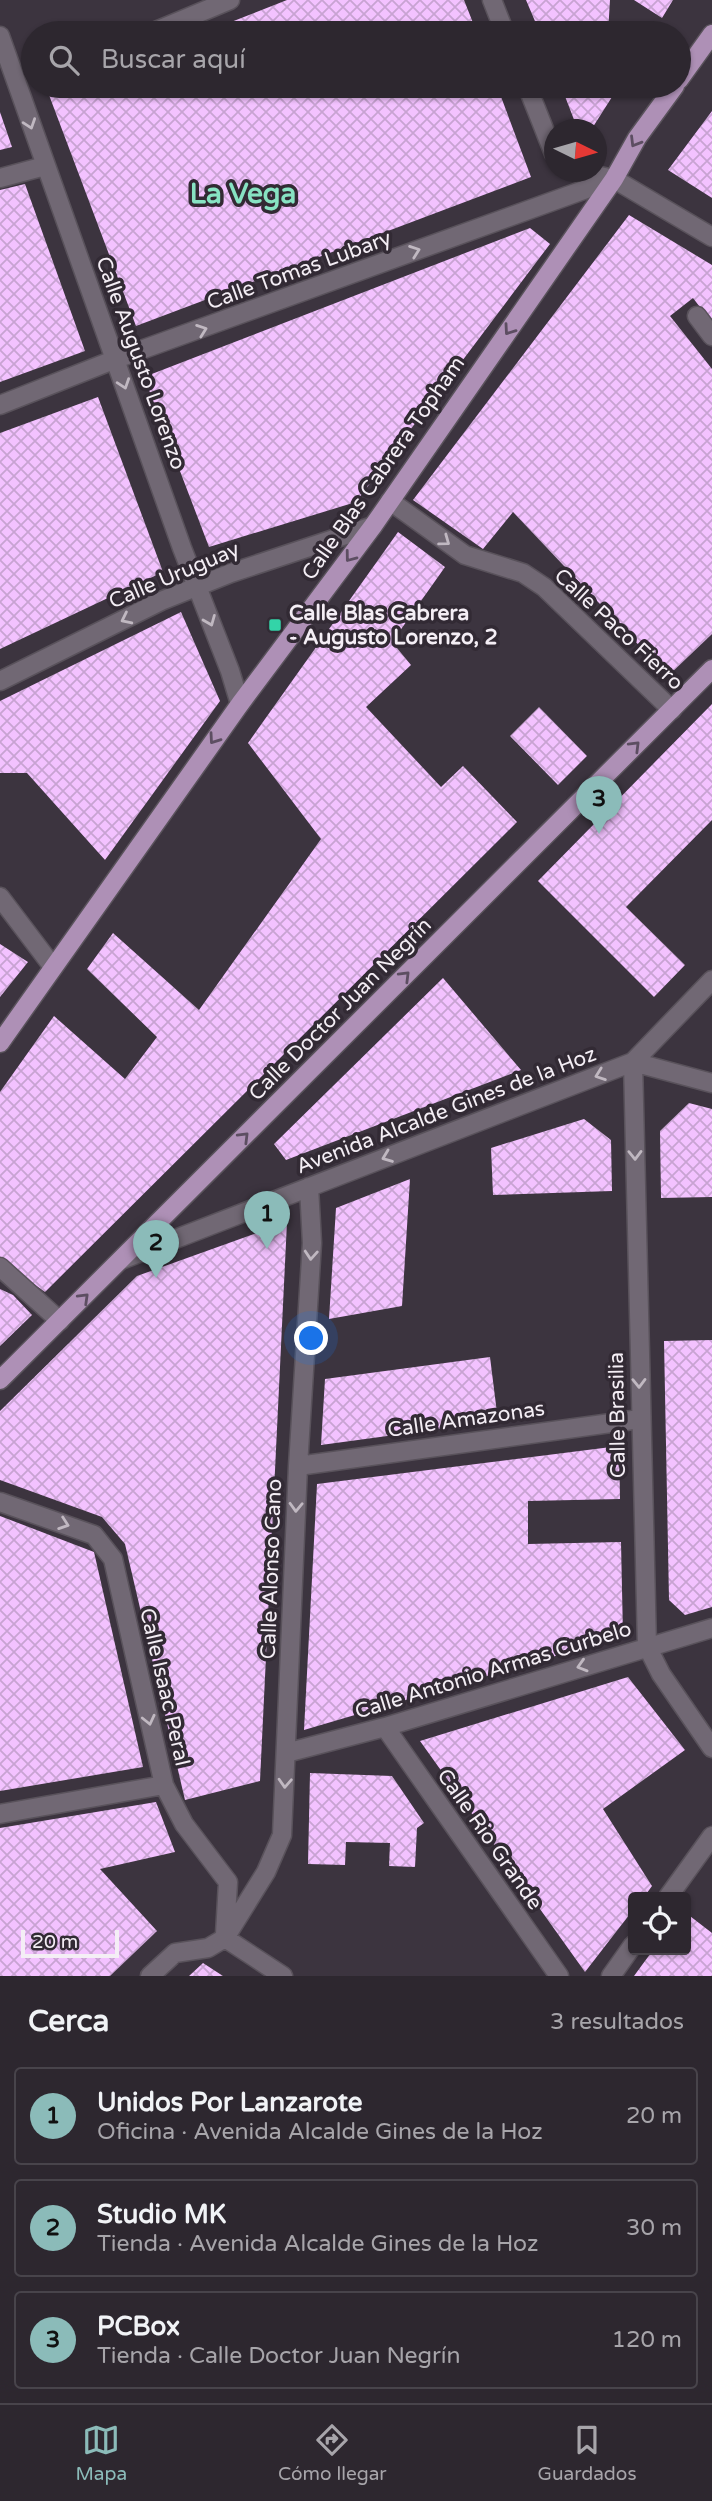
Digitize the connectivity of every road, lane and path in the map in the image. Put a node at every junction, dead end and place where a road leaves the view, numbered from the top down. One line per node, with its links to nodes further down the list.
1 (230, 0): 3 (street)
2 (492, 0): 4 (street)
3 (180, 21)
4 (500, 21)
5 (712, 34): 7 (main road)
6 (0, 36): 8 (street, Calle Augusto Lorenzo)
7 (691, 63)
8 (21, 77)
9 (28, 98): 13 (street, Calle Augusto Lorenzo, one-way to 13)
10 (532, 98): 12 (street)
11 (666, 98): 16 (main road, Calle Blas Cabrera Topham, one-way to 16)
12 (544, 127)
13 (45, 166): 15 (street); 20 (street, Calle Augusto Lorenzo)
14 (607, 177): 16 (street)
15 (0, 178)
16 (614, 179): 17 (street); 20 (street, Calle Tomas Lubary, one-way to 16); 22 (main road, Calle Blas Cabrera Topham, one-way to 22)
17 (712, 237)
18 (698, 316): 19 (street)
19 (712, 336)
20 (116, 359): 21 (street, Calle Tomas Lubary); 24 (street, Calle Augusto Lorenzo, one-way to 24)
21 (0, 405)
22 (390, 501): 23 (main road, Calle Blas Cabrera Topham); 28 (street, Calle Paco Fierro, one-way to 28)
23 (373, 526): 24 (street, Calle Uruguay); 27 (main road, Calle Blas Cabrera Topham, one-way to 27)
24 (198, 589): 26 (street, Calle Uruguay, one-way to 26); 27 (street, Calle Augusto Lorenzo, one-way to 27)
25 (712, 670): 28 (main road, Calle Doctor Juan Negrín)
26 (0, 681)
27 (240, 704): 30 (main road, Calle Blas Cabrera Topham, one-way to 30)
28 (672, 710): 36 (main road, Calle Doctor Juan Negrín, one-way to 28)
29 (0, 897): 30 (street)
30 (53, 967): 32 (main road, Calle Blas Cabrera Topham)
31 (712, 980): 33 (street)
32 (0, 1042)
33 (633, 1062): 34 (street); 35 (street, Avenida Alcalde Gines de la Hoz, one-way to 35); 40 (street, Calle Brasilia, one-way to 40)
34 (712, 1083)
35 (309, 1187): 36 (street, Avenida Alcalde Gines de la Hoz); 41 (street, Calle Alonso Cano, one-way to 41)
36 (121, 1260): 38 (main road, Calle Doctor Juan Negrín, one-way to 36)
37 (0, 1267): 38 (street)
38 (60, 1321): 39 (main road, Calle Doctor Juan Negrín)
39 (0, 1380)
40 (640, 1419): 41 (street, Calle Amazonas); 44 (street, Calle Brasilia)
41 (298, 1466): 47 (street, Calle Alonso Cano, one-way to 47)
42 (0, 1502): 48 (street, Calle Isaac Peral, one-way to 48)
43 (712, 1628): 44 (street, Calle Antonio Armas Curbelo)
44 (647, 1646): 45 (street, Calle Antonio Armas Curbelo, one-way to 45); 46 (street, Calle Brasilia)
45 (385, 1727): 47 (street, Calle Antonio Armas Curbelo); 56 (street, Calle Rio Grande)
46 (712, 1748)
47 (286, 1753): 52 (street, Calle Alonso Cano, one-way to 52)
48 (164, 1785): 49 (street); 52 (street, Calle Isaac Peral)
49 (0, 1814)
50 (712, 1836): 51 (street)
51 (672, 1892)
52 (225, 1938): 54 (street); 55 (street)
53 (628, 1952): 57 (street)
54 (150, 1976)
55 (283, 1976)
56 (559, 1976)
57 (611, 1976)

